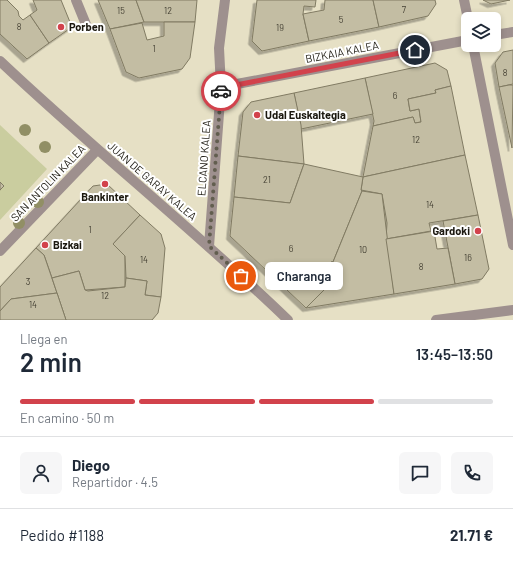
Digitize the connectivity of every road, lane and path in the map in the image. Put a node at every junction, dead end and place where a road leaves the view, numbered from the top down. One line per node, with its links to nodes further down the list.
1 (76, 0): 5 (street)
2 (225, 0): 11 (street, ELCANO KALEA)
3 (464, 0): 4 (street)
4 (467, 12)
5 (87, 27)
6 (513, 32): 7 (street)
7 (501, 34)
8 (461, 41): 11 (street, BIZKAIA KALEA)
9 (474, 52): 13 (street)
10 (0, 61): 12 (street, JUAN DE GARAY KALEA)
11 (221, 88): 14 (street, ELCANO KALEA)
12 (97, 150): 14 (street, JUAN DE GARAY KALEA); 15 (street, SAN ANTOLIN KALEA)
13 (513, 245)
14 (209, 246): 17 (street, JUAN DE GARAY KALEA)
15 (0, 251)
16 (513, 310): 18 (street)
17 (288, 320)
18 (436, 320)

